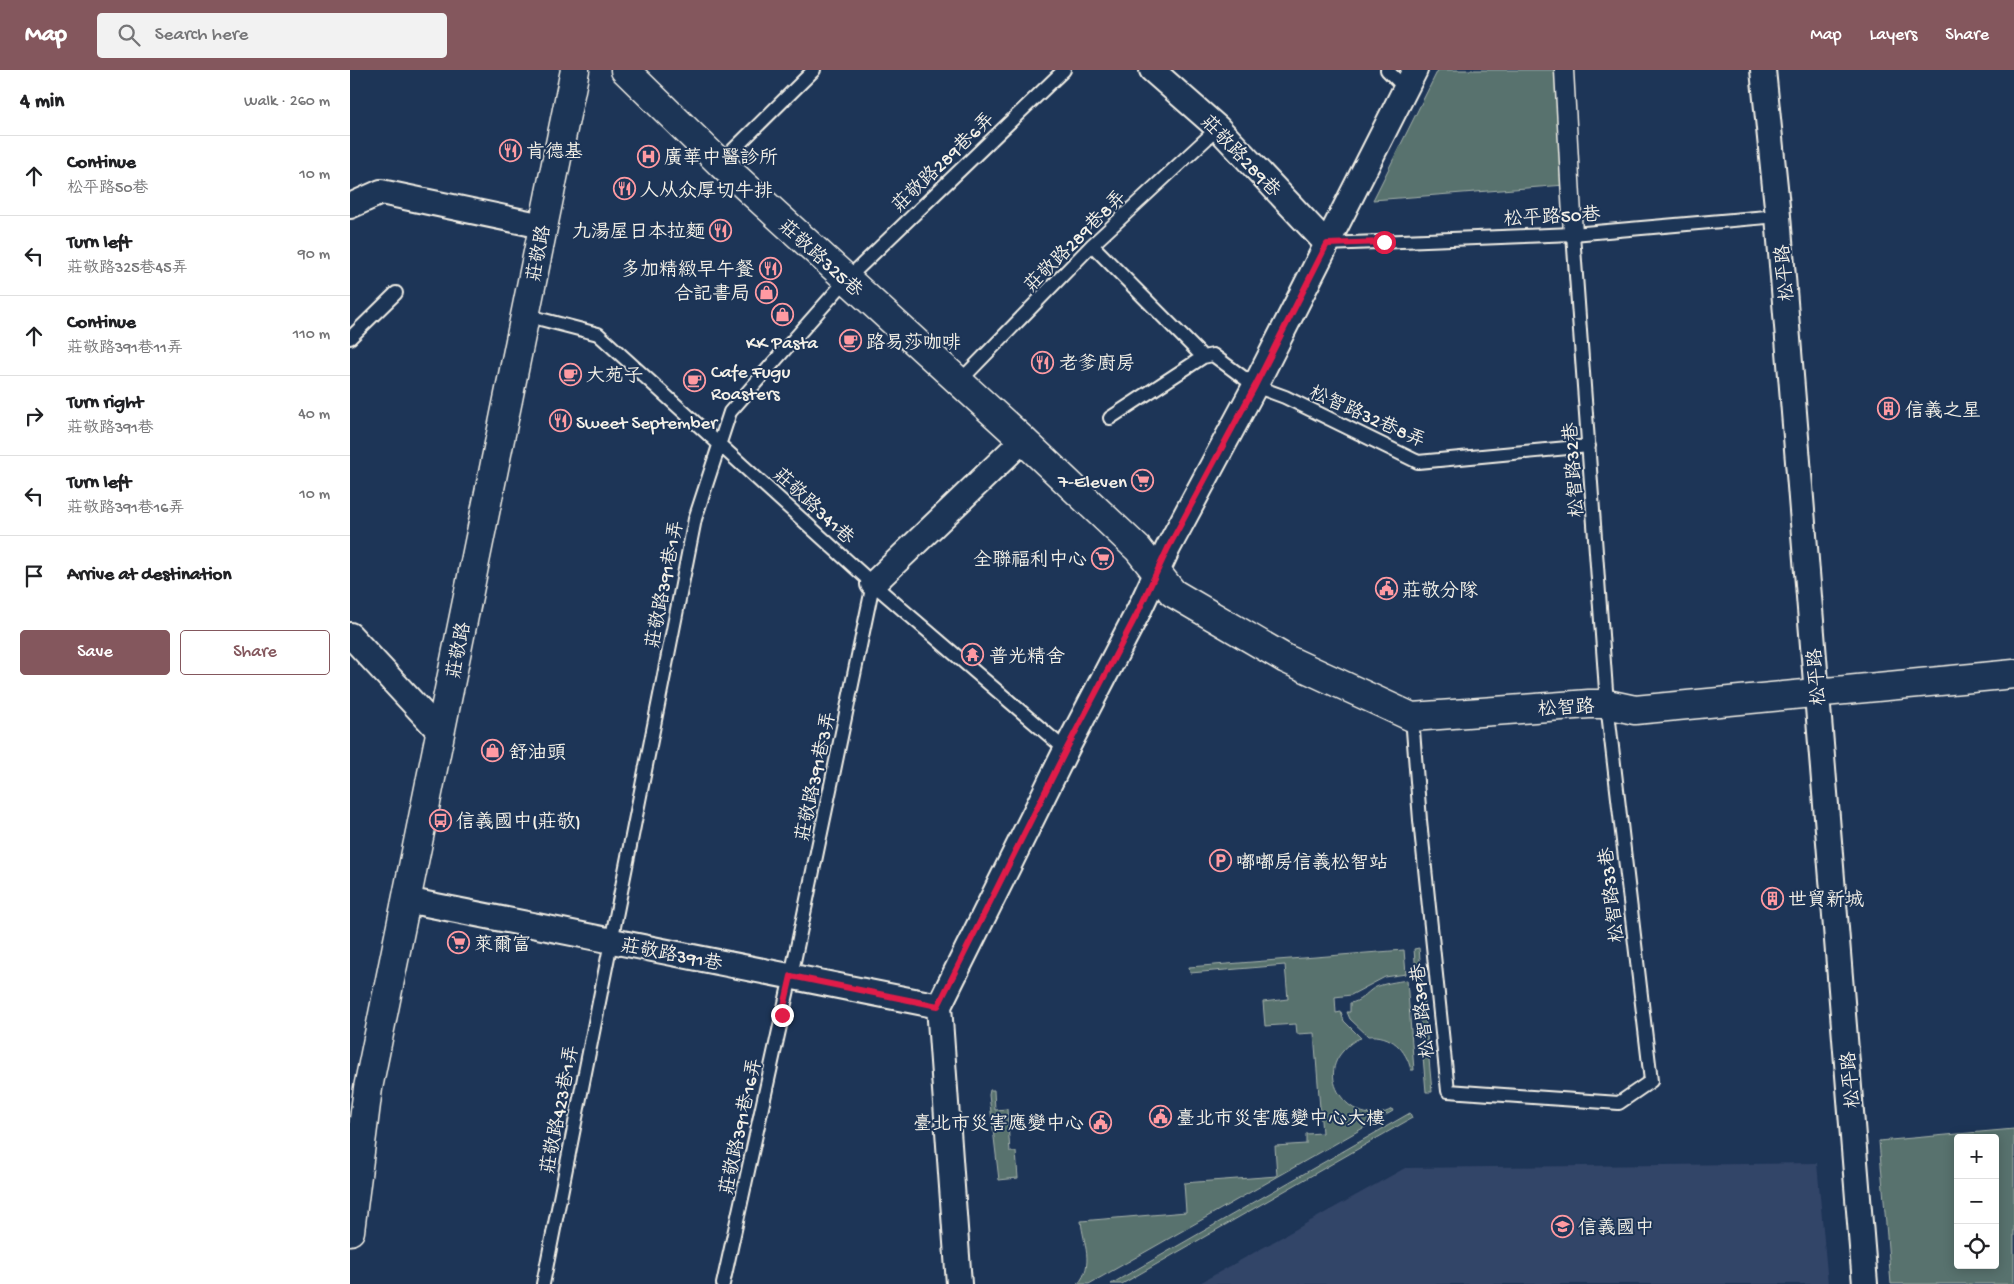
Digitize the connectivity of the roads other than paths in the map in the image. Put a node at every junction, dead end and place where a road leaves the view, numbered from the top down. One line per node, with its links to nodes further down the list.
1 (575, 70): 14 (street, 莊敬路)
2 (625, 70): 11 (street, 莊敬路325巷)
3 (814, 70): 11 (lane)
4 (1064, 70): 18 (lane, 莊敬路289巷6弄)
5 (1152, 70): 10 (street, 莊敬路289巷)
6 (1387, 70): 9 (lane)
7 (1564, 70): 15 (street)
8 (1762, 70): 13 (street, 松平路)
9 (1410, 79): 17 (street)
10 (1218, 128): 16 (lane, 莊敬路289巷8弄); 17 (street, 莊敬路289巷)
11 (720, 163): 18 (street, 莊敬路325巷)
12 (350, 206): 14 (street)
13 (1778, 216): 15 (lane, 松平路50巷); 33 (street, 松平路)
14 (543, 226): 20 (street, 莊敬路)
15 (1574, 234): 17 (lane, 松平路50巷); 28 (lane, 松智路32巷)
16 (1092, 244): 22 (lane); 23 (lane, 莊敬路289巷8弄)
17 (1327, 244): 24 (street)
18 (847, 279): 23 (street, 莊敬路325巷); 27 (lane, 莊敬路391巷1弄)
19 (396, 293): 21 (lane)
20 (525, 315): 27 (lane, 莊敬路341巷); 36 (street, 莊敬路)
21 (350, 338)
22 (1203, 357): 24 (lane, 松智路32巷8弄); 25 (lane)
23 (959, 382): 26 (street, 莊敬路325巷)
24 (1255, 386): 28 (lane, 松智路32巷8弄); 29 (street)
25 (1110, 418)
26 (1023, 440): 29 (street, 莊敬路325巷); 30 (street)
27 (720, 443): 30 (lane, 莊敬路341巷); 39 (lane, 莊敬路391巷1弄)
28 (1589, 446): 34 (lane, 松智路32巷)
29 (1156, 574): 35 (street, 松智路); 37 (street)
30 (873, 584): 37 (lane, 莊敬路341巷); 40 (lane, 莊敬路391巷3弄)
31 (350, 635): 36 (street)
32 (2014, 674): 33 (street, 松智路)
33 (1816, 693): 34 (street, 松智路); 47 (street, 松平路)
34 (1607, 704): 35 (street, 松智路); 42 (lane, 松智路33巷)
35 (1412, 717): 42 (lane, 松智路39巷)
36 (440, 732): 38 (street, 莊敬路)
37 (1066, 750): 41 (street)
38 (406, 900): 39 (street, 莊敬路391巷); 43 (street, 莊敬路)
39 (610, 941): 40 (street, 莊敬路391巷); 44 (lane, 莊敬路423巷1弄)
40 (791, 976): 41 (street, 莊敬路391巷); 45 (lane, 莊敬路391巷16弄)
41 (938, 1006): 46 (street)
42 (1651, 1082)
43 (350, 1231)
44 (543, 1284)
45 (723, 1284)
46 (959, 1284)
47 (1865, 1284)

